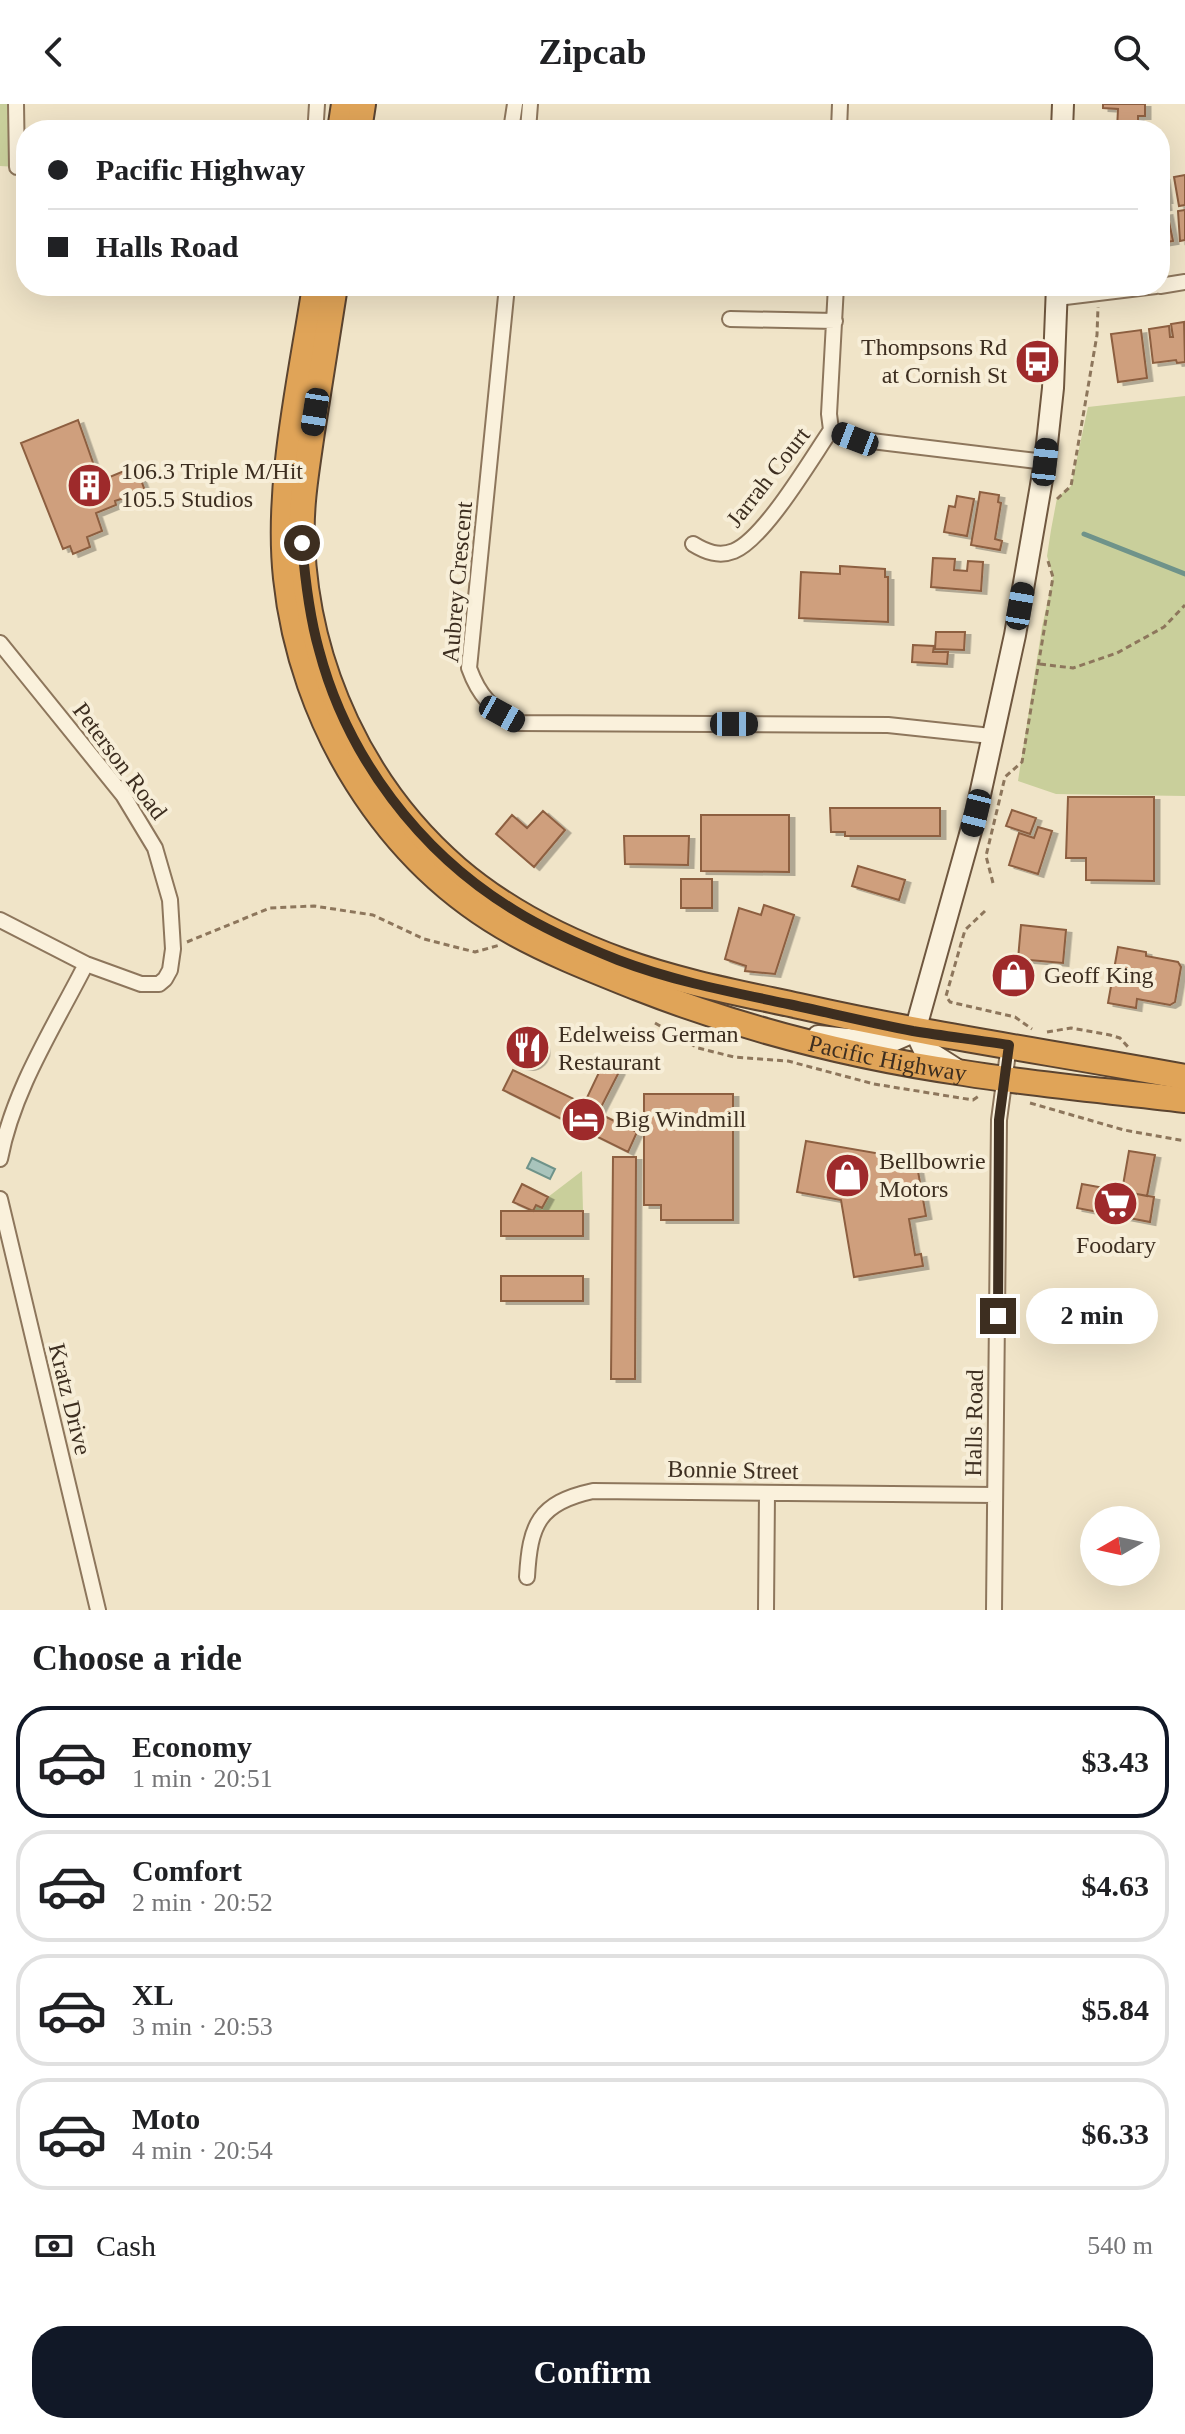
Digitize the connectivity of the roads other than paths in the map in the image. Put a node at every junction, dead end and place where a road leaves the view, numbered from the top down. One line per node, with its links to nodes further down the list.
1 (317, 104): 2 (street)
2 (316, 120)
3 (314, 296): 18 (highway, Pacific Highway)
4 (334, 296): 17 (highway, Pacific Highway)
5 (506, 296): 14 (street, Aubrey Crescent)
6 (836, 296): 9 (street)
7 (1057, 296): 11 (street)
8 (730, 319): 9 (street)
9 (835, 321): 10 (street)
10 (831, 430): 11 (street); 12 (street, Jarrah Court)
11 (1045, 462): 14 (street)
12 (693, 544)
13 (0, 643): 16 (street, Peterson Road)
14 (991, 736): 17 (street)
15 (0, 920): 16 (street)
16 (86, 964): 24 (street)
17 (915, 1031): 18 (street, Pacific Highway); 19 (highway, Pacific Highway); 20 (street)
18 (781, 1035): 20 (highway, Pacific Highway)
19 (1009, 1045): 21 (highway, Pacific Highway); 22 (street, Halls Road)
20 (963, 1073): 22 (highway, Pacific Highway)
21 (1185, 1077)
22 (1004, 1079): 23 (highway, Pacific Highway); 27 (street, Halls Road)
23 (1185, 1100)
24 (0, 1159)
25 (0, 1199): 29 (street, Kratz Drive)
26 (767, 1493): 27 (street, Bonnie Street); 28 (street, Bonnie Street); 30 (street)
27 (995, 1495): 31 (street, Halls Road)
28 (527, 1577)
29 (98, 1610)
30 (766, 1610)
31 (994, 1610)

